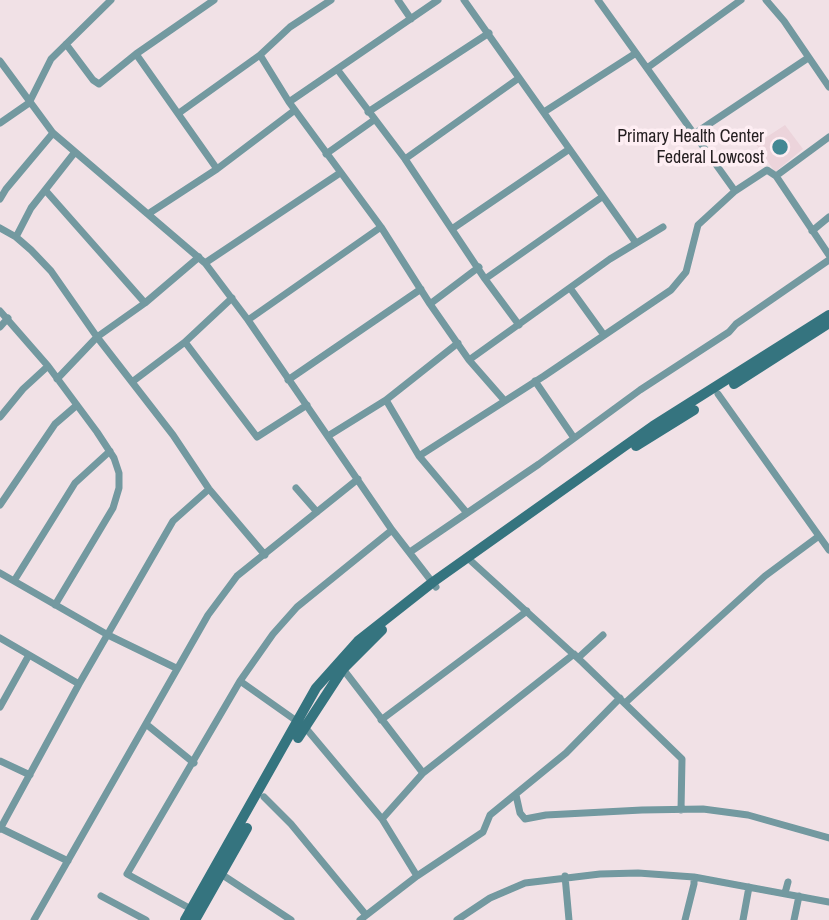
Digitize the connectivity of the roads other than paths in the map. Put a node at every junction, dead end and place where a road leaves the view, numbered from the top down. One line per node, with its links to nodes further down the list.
1 (111, 0): 13 (street)
2 (214, 0): 15 (street)
3 (331, 0): 16 (street)
4 (398, 0): 11 (street)
5 (438, 0): 11 (street)
6 (477, 0): 10 (street)
7 (741, 0): 19 (street)
8 (766, 0): 17 (street)
9 (600, 1): 14 (street)
10 (467, 3): 12 (street)
11 (411, 19): 20 (street)
12 (489, 33): 21 (street); 26 (street)
13 (66, 44): 15 (street); 24 (street)
14 (636, 53): 19 (street); 27 (street)
15 (136, 54): 28 (street)
16 (260, 55): 23 (street); 28 (street)
17 (808, 58): 22 (street); 32 (street)
18 (0, 61): 24 (street)
19 (647, 68): 32 (street)
20 (337, 69): 23 (street); 26 (street)
21 (519, 78): 27 (street); 37 (street)
22 (829, 87)
23 (289, 102): 25 (street)
24 (29, 103): 30 (street); 31 (street)
25 (295, 110): 36 (street); 38 (street)
26 (368, 112): 29 (street)
27 (544, 112): 34 (street)
28 (179, 113): 38 (street)
29 (374, 120): 36 (street); 37 (street)
30 (0, 123)
31 (53, 133): 35 (street); 44 (street)
32 (694, 134): 42 (street)
33 (829, 137): 40 (street)
34 (568, 150): 43 (street); 50 (street)
35 (75, 152): 41 (street); 45 (street)
36 (326, 154): 39 (street)
37 (405, 159): 50 (street)
38 (217, 169): 45 (street)
39 (340, 173): 47 (street); 55 (street)
40 (776, 176): 42 (street); 51 (street)
41 (46, 191): 52 (street); 61 (street)
42 (735, 191): 70 (street)
43 (602, 197): 53 (street); 57 (street)
44 (0, 199)
45 (148, 214): 55 (street)
46 (829, 217): 51 (street)
47 (381, 227): 59 (street); 66 (street)
48 (663, 227): 53 (street)
49 (0, 229): 52 (street)
50 (452, 229): 56 (street)
51 (812, 231): 54 (street)
52 (16, 237): 71 (street)
53 (636, 243): 58 (street)
54 (829, 257): 87 (street)
55 (202, 260): 60 (street); 61 (street)
56 (479, 267): 57 (street); 62 (street)
57 (485, 279): 68 (street)
58 (570, 288): 68 (street); 70 (street)
59 (421, 289): 62 (street); 77 (street)
60 (232, 298): 66 (street); 72 (street)
61 (145, 303): 71 (street)
62 (430, 304): 73 (street)
63 (0, 311): 65 (street)
64 (829, 315): 104 (street)
65 (8, 318): 69 (street); 75 (street)
66 (248, 320): 77 (street)
67 (829, 323): 80 (street)
68 (519, 325): 74 (street)
69 (0, 327)
70 (604, 335): 78 (street)
71 (97, 337): 76 (street); 79 (street)
72 (185, 342): 79 (street); 84 (street)
73 (458, 343): 74 (street); 81 (street)
74 (469, 360): 82 (street)
75 (48, 366): 76 (street); 85 (street)
76 (57, 379): 83 (street)
77 (288, 380): 84 (street)
78 (535, 381): 82 (street); 87 (street)
79 (132, 382): 92 (street)
80 (719, 394): 97 (street); 101 (street)
81 (386, 400): 86 (street); 89 (street)
82 (504, 400): 89 (street)
83 (77, 405): 88 (street); 93 (street)
84 (307, 405): 86 (street)
85 (0, 417)
86 (328, 436): 90 (street)
87 (574, 438): 95 (street)
88 (110, 451): 103 (street); 105 (street)
89 (419, 456): 95 (street)
90 (358, 479): 94 (street); 96 (street)
91 (296, 488): 94 (street)
92 (209, 489): 100 (street); 107 (street)
93 (0, 505)
94 (317, 512): 100 (street)
95 (467, 513): 99 (street)
96 (392, 530): 99 (street); 114 (street)
97 (819, 536): 98 (street); 116 (street)
98 (829, 550)
99 (410, 552): 104 (street)
100 (265, 555): 112 (street)
101 (471, 561): 104 (street); 106 (street)
102 (0, 573): 103 (street)
103 (14, 581): 105 (street)
104 (434, 584): 113 (street); 120 (street)
105 (55, 605): 107 (street)
106 (527, 611): 110 (street); 118 (street)
107 (108, 635): 112 (street); 115 (street)
108 (603, 635): 110 (street)
109 (0, 638): 111 (street)
110 (574, 654): 116 (street); 123 (street)
111 (29, 655): 115 (street); 117 (street)
112 (176, 668): 119 (street)
113 (343, 669): 118 (street); 120 (street)
114 (240, 681): 120 (street); 122 (street)
115 (79, 684): 124 (street)
116 (622, 700): 125 (street); 127 (street)
117 (0, 707)
118 (382, 720): 123 (street)
119 (146, 724): 122 (street); 131 (street)
120 (301, 724): 126 (street); 128 (street); 142 (street)
121 (0, 761): 124 (street)
122 (194, 763): 142 (street)
123 (423, 773): 128 (street)
124 (30, 775): 129 (street)
125 (516, 796): 127 (street); 133 (street)
126 (264, 797): 132 (street); 143 (street)
127 (681, 810): 130 (street)
128 (382, 819): 133 (street)
129 (0, 828): 131 (street)
130 (829, 838)
131 (68, 861): 144 (street)
132 (221, 874): 142 (street); 147 (street)
133 (416, 876): 143 (street)
134 (565, 876): 135 (street); 148 (street); 149 (street)
135 (694, 877): 137 (street); 150 (street)
136 (788, 881): 138 (street)
137 (749, 887): 138 (street); 151 (street)
138 (785, 893): 140 (street)
139 (101, 896): 145 (street)
140 (799, 896): 141 (street); 152 (street)
141 (829, 902)
142 (193, 914): 146 (street)
143 (363, 918)
144 (34, 920)
145 (146, 920)
146 (185, 920)
147 (291, 920)
148 (457, 920)
149 (569, 920)
150 (685, 920)
151 (743, 920)
152 (794, 920)

